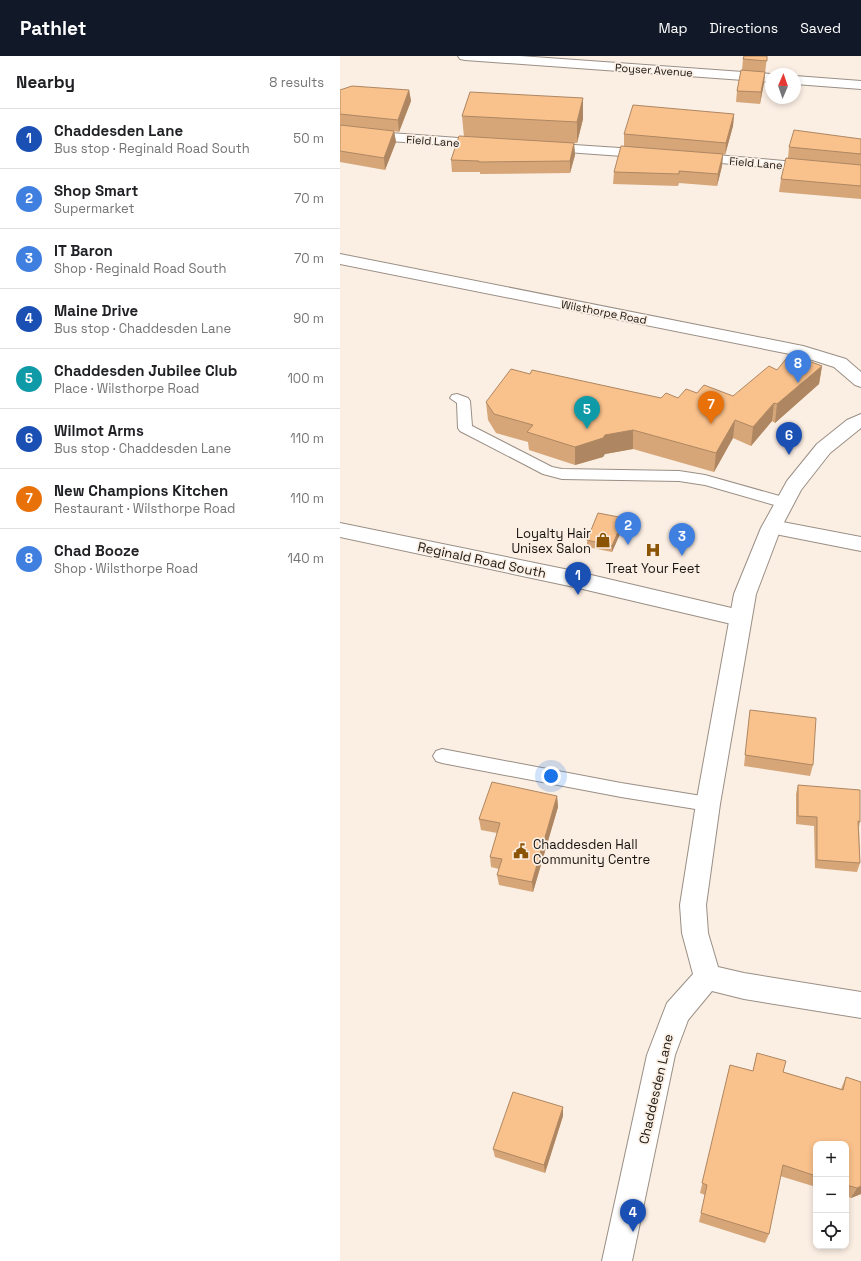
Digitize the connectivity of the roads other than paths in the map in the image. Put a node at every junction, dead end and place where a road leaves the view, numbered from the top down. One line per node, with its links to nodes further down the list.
1 (465, 56): 2 (street, Poyser Avenue)
2 (765, 78)
3 (801, 80): 4 (street)
4 (861, 85)
5 (340, 131): 6 (street, Field Lane)
6 (502, 145)
7 (533, 146): 8 (street)
8 (663, 155)
9 (678, 156): 10 (street, Field Lane)
10 (861, 172)
11 (340, 259): 12 (street, Wilsthorpe Road)
12 (861, 381)
13 (457, 398): 15 (lane)
14 (861, 420): 15 (street)
15 (785, 503): 16 (street)
16 (772, 526): 18 (street); 19 (street)
17 (340, 530): 19 (street, Reginald Road South)
18 (861, 544)
19 (740, 618): 21 (street)
20 (442, 756): 21 (lane)
21 (708, 804): 22 (street)
22 (707, 977): 23 (street); 24 (street, Chaddesden Lane)
23 (861, 1006)
24 (616, 1261)

